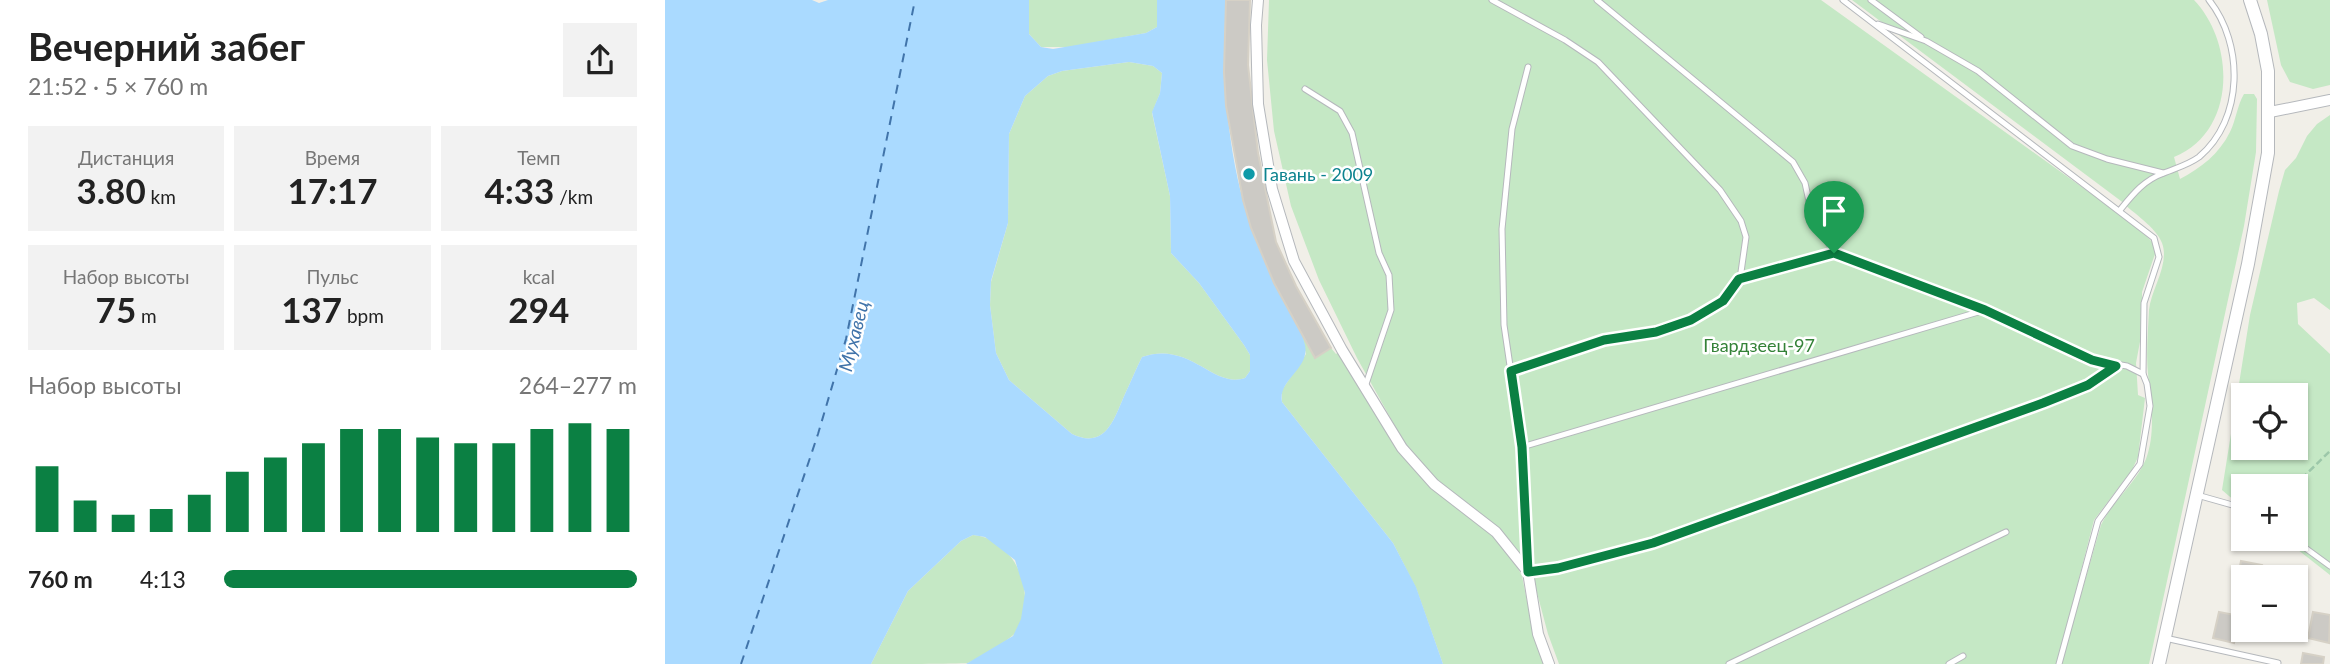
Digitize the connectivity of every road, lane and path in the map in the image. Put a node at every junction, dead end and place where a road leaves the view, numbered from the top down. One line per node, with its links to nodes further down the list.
1 (1258, 0): 22 (street)
2 (1492, 0): 17 (lane)
3 (1597, 0): 16 (lane)
4 (1843, 0): 8 (lane)
5 (1871, 0): 9 (lane)
6 (2209, 0): 14 (lane)
7 (2250, 0): 13 (street)
8 (1871, 22): 9 (lane); 15 (lane)
9 (1926, 41): 14 (lane)
10 (1528, 67): 20 (lane)
11 (1305, 89): 22 (lane)
12 (2330, 100): 13 (street)
13 (2270, 112): 26 (street)
14 (2163, 173): 15 (lane)
15 (2120, 210): 21 (lane)
16 (1834, 253): 17 (lane); 18 (lane)
17 (1739, 279): 20 (lane)
18 (1985, 310): 19 (lane); 23 (lane)
19 (2116, 366): 21 (lane); 31 (lane)
20 (1511, 371): 23 (lane)
21 (2143, 374): 38 (lane)
22 (1365, 387): 31 (street)
23 (1522, 447): 31 (lane)
24 (2330, 451): 25 (path)
25 (2306, 474)
26 (2197, 495): 27 (lane); 32 (street)
27 (2231, 505)
28 (2006, 532): 36 (lane)
29 (2308, 550): 30 (lane)
30 (2330, 566)
31 (1528, 572): 35 (street)
32 (2165, 638): 34 (lane); 39 (street)
33 (1963, 656): 37 (lane)
34 (2278, 663)
35 (1549, 664)
36 (1729, 664)
37 (1949, 664)
38 (2059, 664)
39 (2159, 664)

